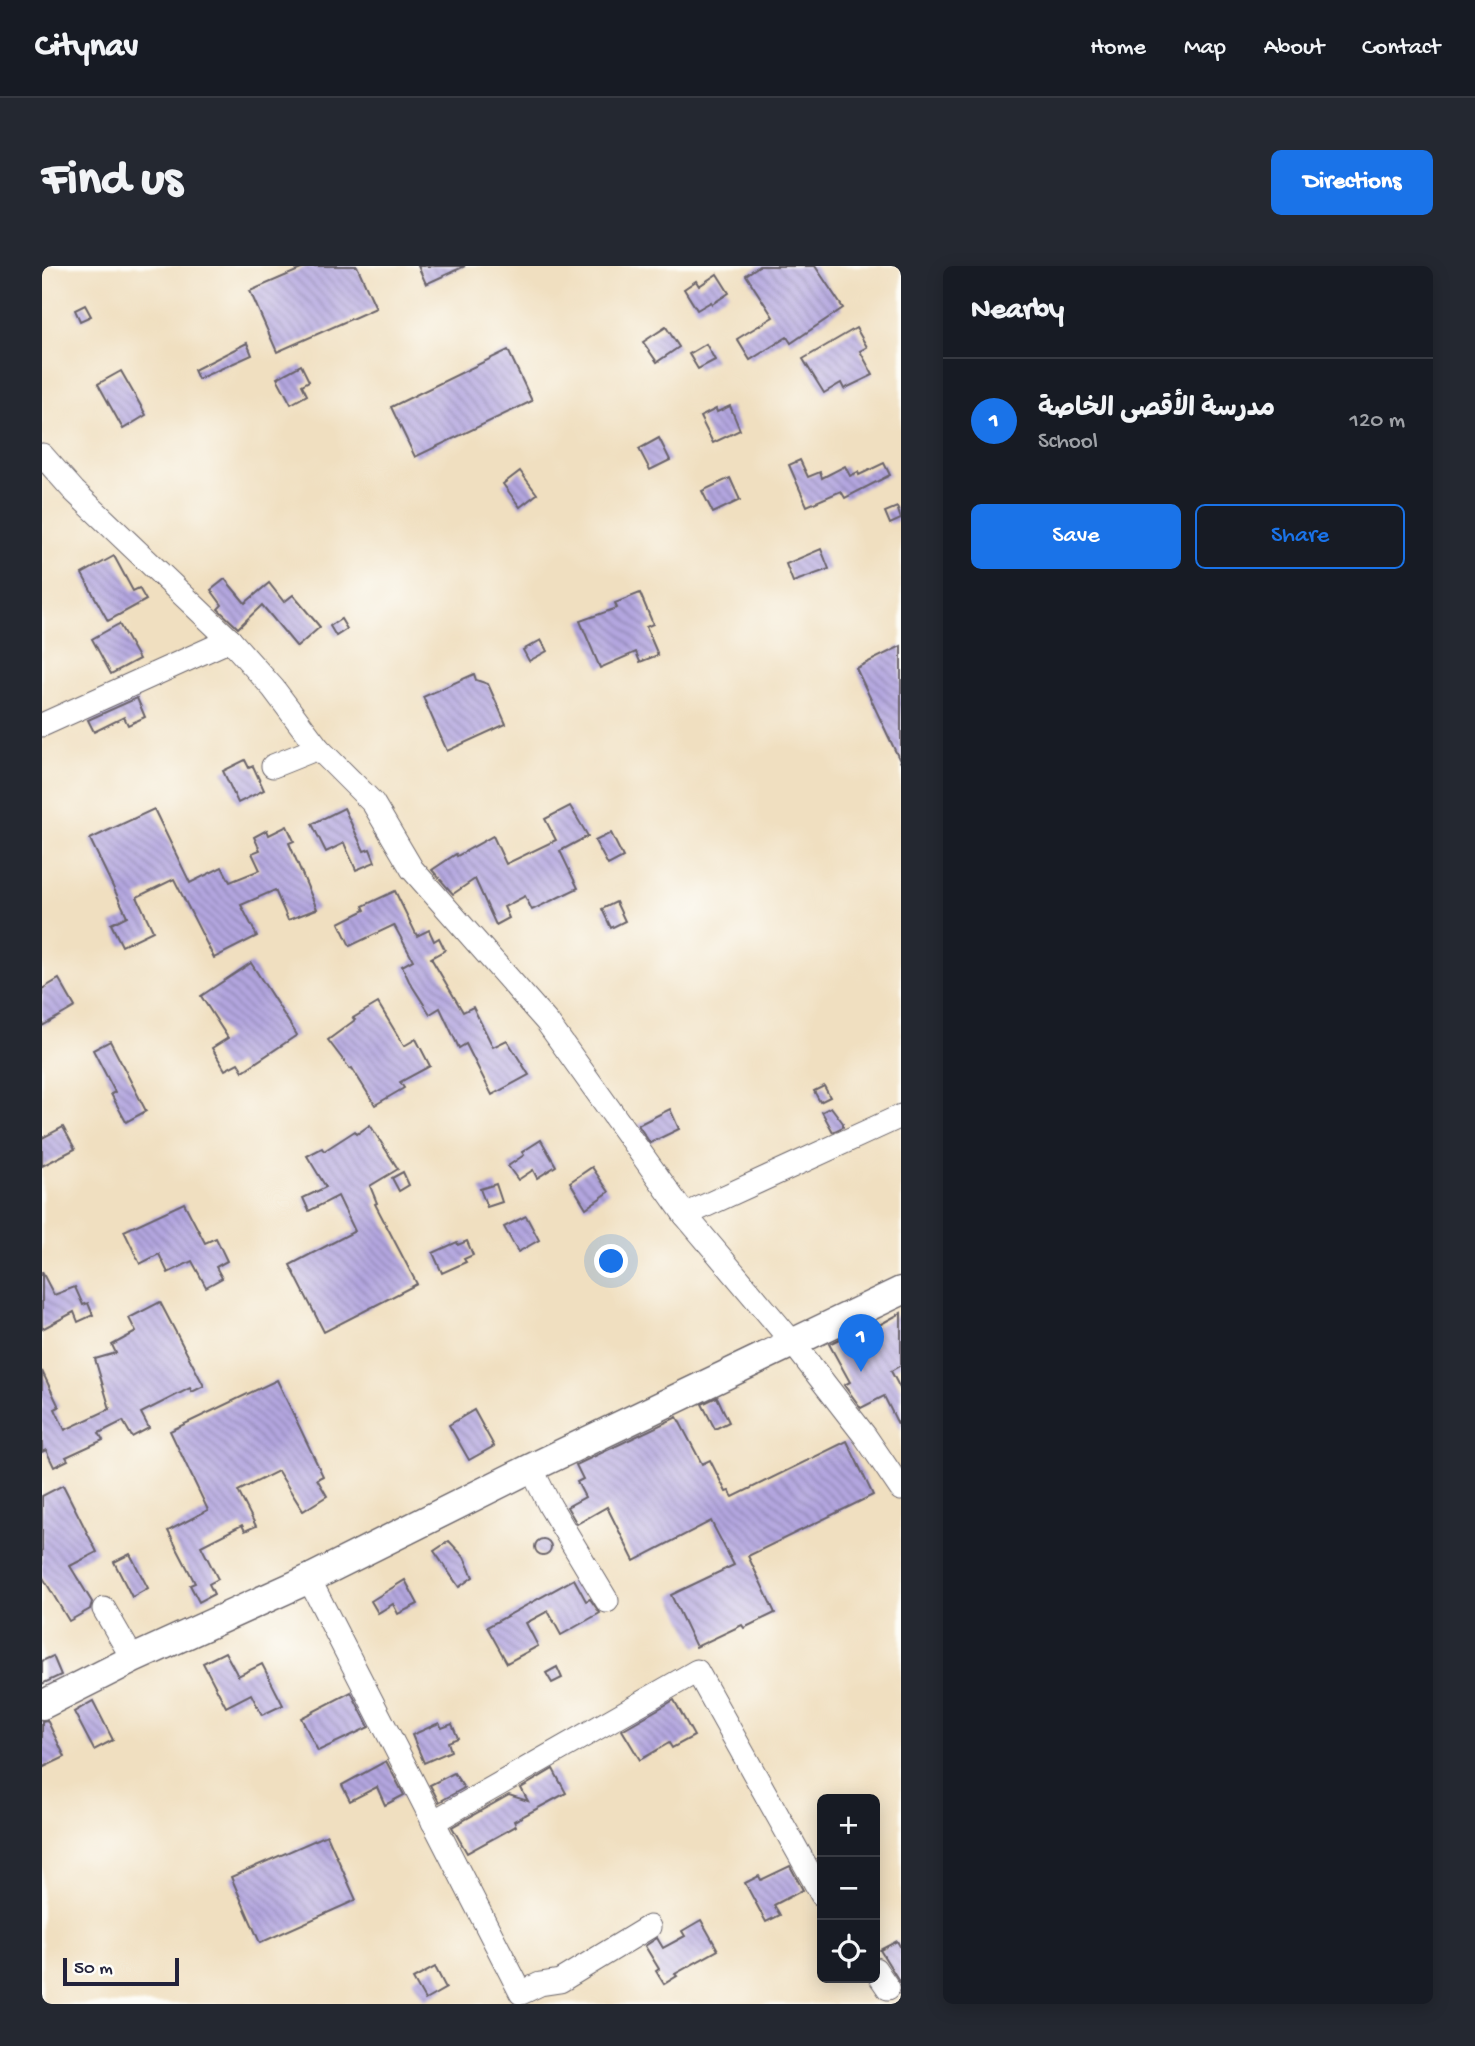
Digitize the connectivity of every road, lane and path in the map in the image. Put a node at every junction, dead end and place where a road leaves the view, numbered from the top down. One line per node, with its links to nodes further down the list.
1 (42, 455): 2 (street)
2 (230, 640): 3 (street); 4 (street)
3 (42, 725)
4 (317, 748): 5 (street); 7 (street)
5 (273, 766)
6 (901, 1116): 7 (street)
7 (685, 1215): 9 (street)
8 (901, 1292): 9 (main road)
9 (793, 1343): 10 (main road); 11 (street)
10 (531, 1468): 12 (main road); 13 (street)
11 (901, 1489)
12 (309, 1579): 15 (main road); 17 (street)
13 (607, 1601)
14 (104, 1609): 15 (street)
15 (133, 1659): 16 (main road)
16 (42, 1705)
17 (433, 1822): 18 (street); 19 (street)
18 (817, 1886)
19 (649, 1927)

